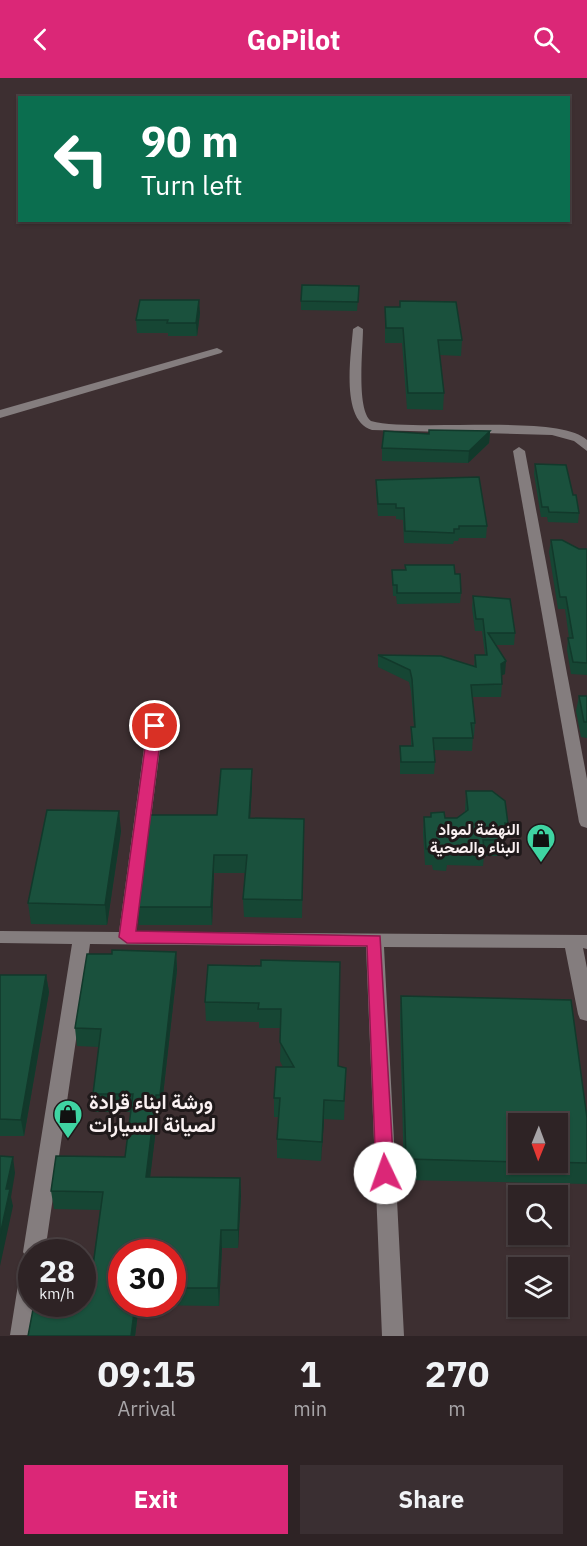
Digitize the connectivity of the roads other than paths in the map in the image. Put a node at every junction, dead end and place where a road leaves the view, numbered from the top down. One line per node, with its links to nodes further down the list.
1 (358, 329): 4 (street)
2 (217, 351): 3 (street)
3 (0, 414)
4 (587, 447)
5 (519, 451): 7 (street)
6 (155, 726): 10 (street)
7 (587, 822)
8 (82, 936): 9 (street); 10 (street); 14 (street)
9 (0, 937)
10 (127, 937): 11 (street)
11 (375, 940): 12 (street); 17 (street)
12 (580, 942): 13 (street)
13 (587, 1014)
14 (35, 1239)
15 (24, 1317): 16 (street)
16 (21, 1335)
17 (393, 1336)

